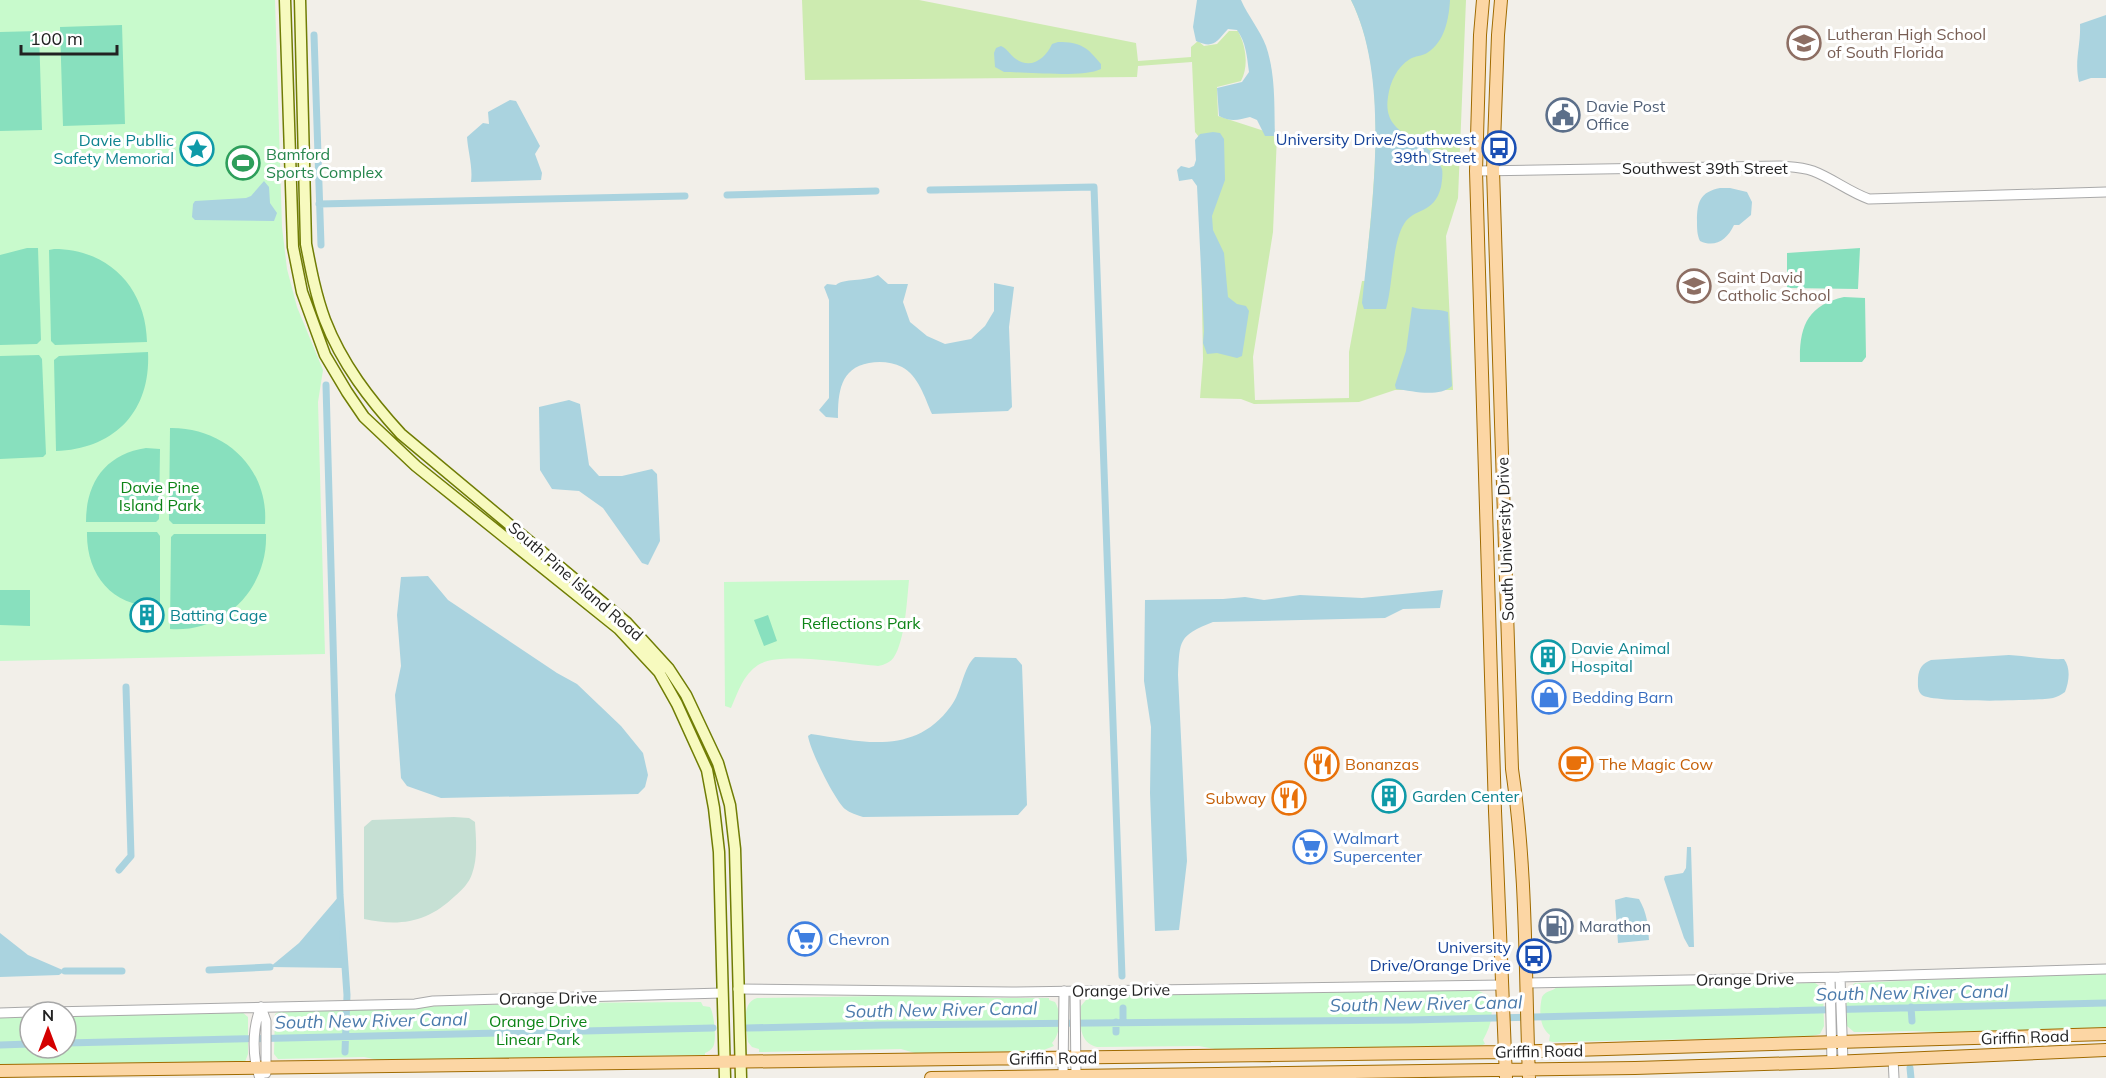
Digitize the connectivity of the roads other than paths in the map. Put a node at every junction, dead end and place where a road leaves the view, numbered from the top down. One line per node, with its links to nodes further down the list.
1 (285, 0): 13 (main road, South Pine Island Road)
2 (300, 0): 12 (main road, South Pine Island Road)
3 (1483, 0): 6 (main road, South University Drive)
4 (1501, 0): 5 (main road, South University Drive)
5 (1493, 170): 6 (street, Southwest 39th Street); 7 (street, Southwest 39th Street); 8 (main road, South University Drive)
6 (1476, 171): 9 (main road, South University Drive)
7 (2106, 192)
8 (1500, 398): 9 (main road); 10 (main road, South University Drive)
9 (1483, 399): 11 (main road, South University Drive)
10 (1505, 550): 11 (main road); 17 (main road, South University Drive)
11 (1487, 551): 18 (main road, South University Drive)
12 (731, 812): 13 (main road); 19 (main road, South Pine Island Road)
13 (715, 814): 22 (main road, South Pine Island Road)
14 (2106, 969): 15 (street, Orange Drive)
15 (1840, 977): 16 (street, Orange Drive); 27 (street)
16 (1830, 978): 17 (street, Orange Drive); 27 (street)
17 (1527, 982): 34 (main road, South University Drive)
18 (1503, 985): 21 (street, Orange Drive); 33 (main road, South University Drive)
19 (738, 989): 20 (street, Orange Drive); 42 (main road, South Pine Island Road)
20 (1064, 991): 21 (street, Orange Drive); 36 (street)
21 (1075, 991): 36 (street)
22 (722, 993): 23 (street, Orange Drive); 39 (main road, South Pine Island Road)
23 (261, 1008): 24 (street, Orange Drive); 43 (street); 43 (street)
24 (78, 1011)
25 (18, 1012): 26 (street)
26 (0, 1013)
27 (1836, 1023): 31 (street)
28 (2106, 1034): 29 (main road, Griffin Road)
29 (2068, 1035): 30 (main road, Griffin Road); 35 (main road)
30 (2040, 1036): 31 (main road, Griffin Road); 37 (main road)
31 (1837, 1043): 34 (main road, Griffin Road); 41 (street)
32 (2106, 1050): 35 (main road, Griffin Road)
33 (1506, 1052): 34 (main road, Griffin Road); 38 (main road, Griffin Road); 45 (main road, South University Drive)
34 (1528, 1052): 46 (main road, South University Drive)
35 (2049, 1052): 37 (main road, Griffin Road)
36 (1070, 1053): 38 (main road, Griffin Road); 42 (main road, Griffin Road); 47 (street)
37 (2027, 1053): 40 (main road, Griffin Road)
38 (1162, 1056): 48 (main road)
39 (724, 1057): 42 (main road, Griffin Road); 43 (main road, Griffin Road); 49 (main road, South Pine Island Road)
40 (1893, 1059): 41 (main road, Griffin Road); 52 (street)
41 (1838, 1062): 46 (main road, Griffin Road)
42 (741, 1063): 50 (main road, South Pine Island Road)
43 (262, 1067): 44 (main road, Griffin Road)
44 (0, 1071)
45 (1506, 1074): 46 (main road, Griffin Road); 48 (main road, Griffin Road)
46 (1529, 1074)
47 (1069, 1076): 48 (main road, Griffin Road); 51 (main road, Griffin Road)
48 (1130, 1077)
49 (725, 1078)
50 (741, 1078)
51 (931, 1078)
52 (1894, 1078)

